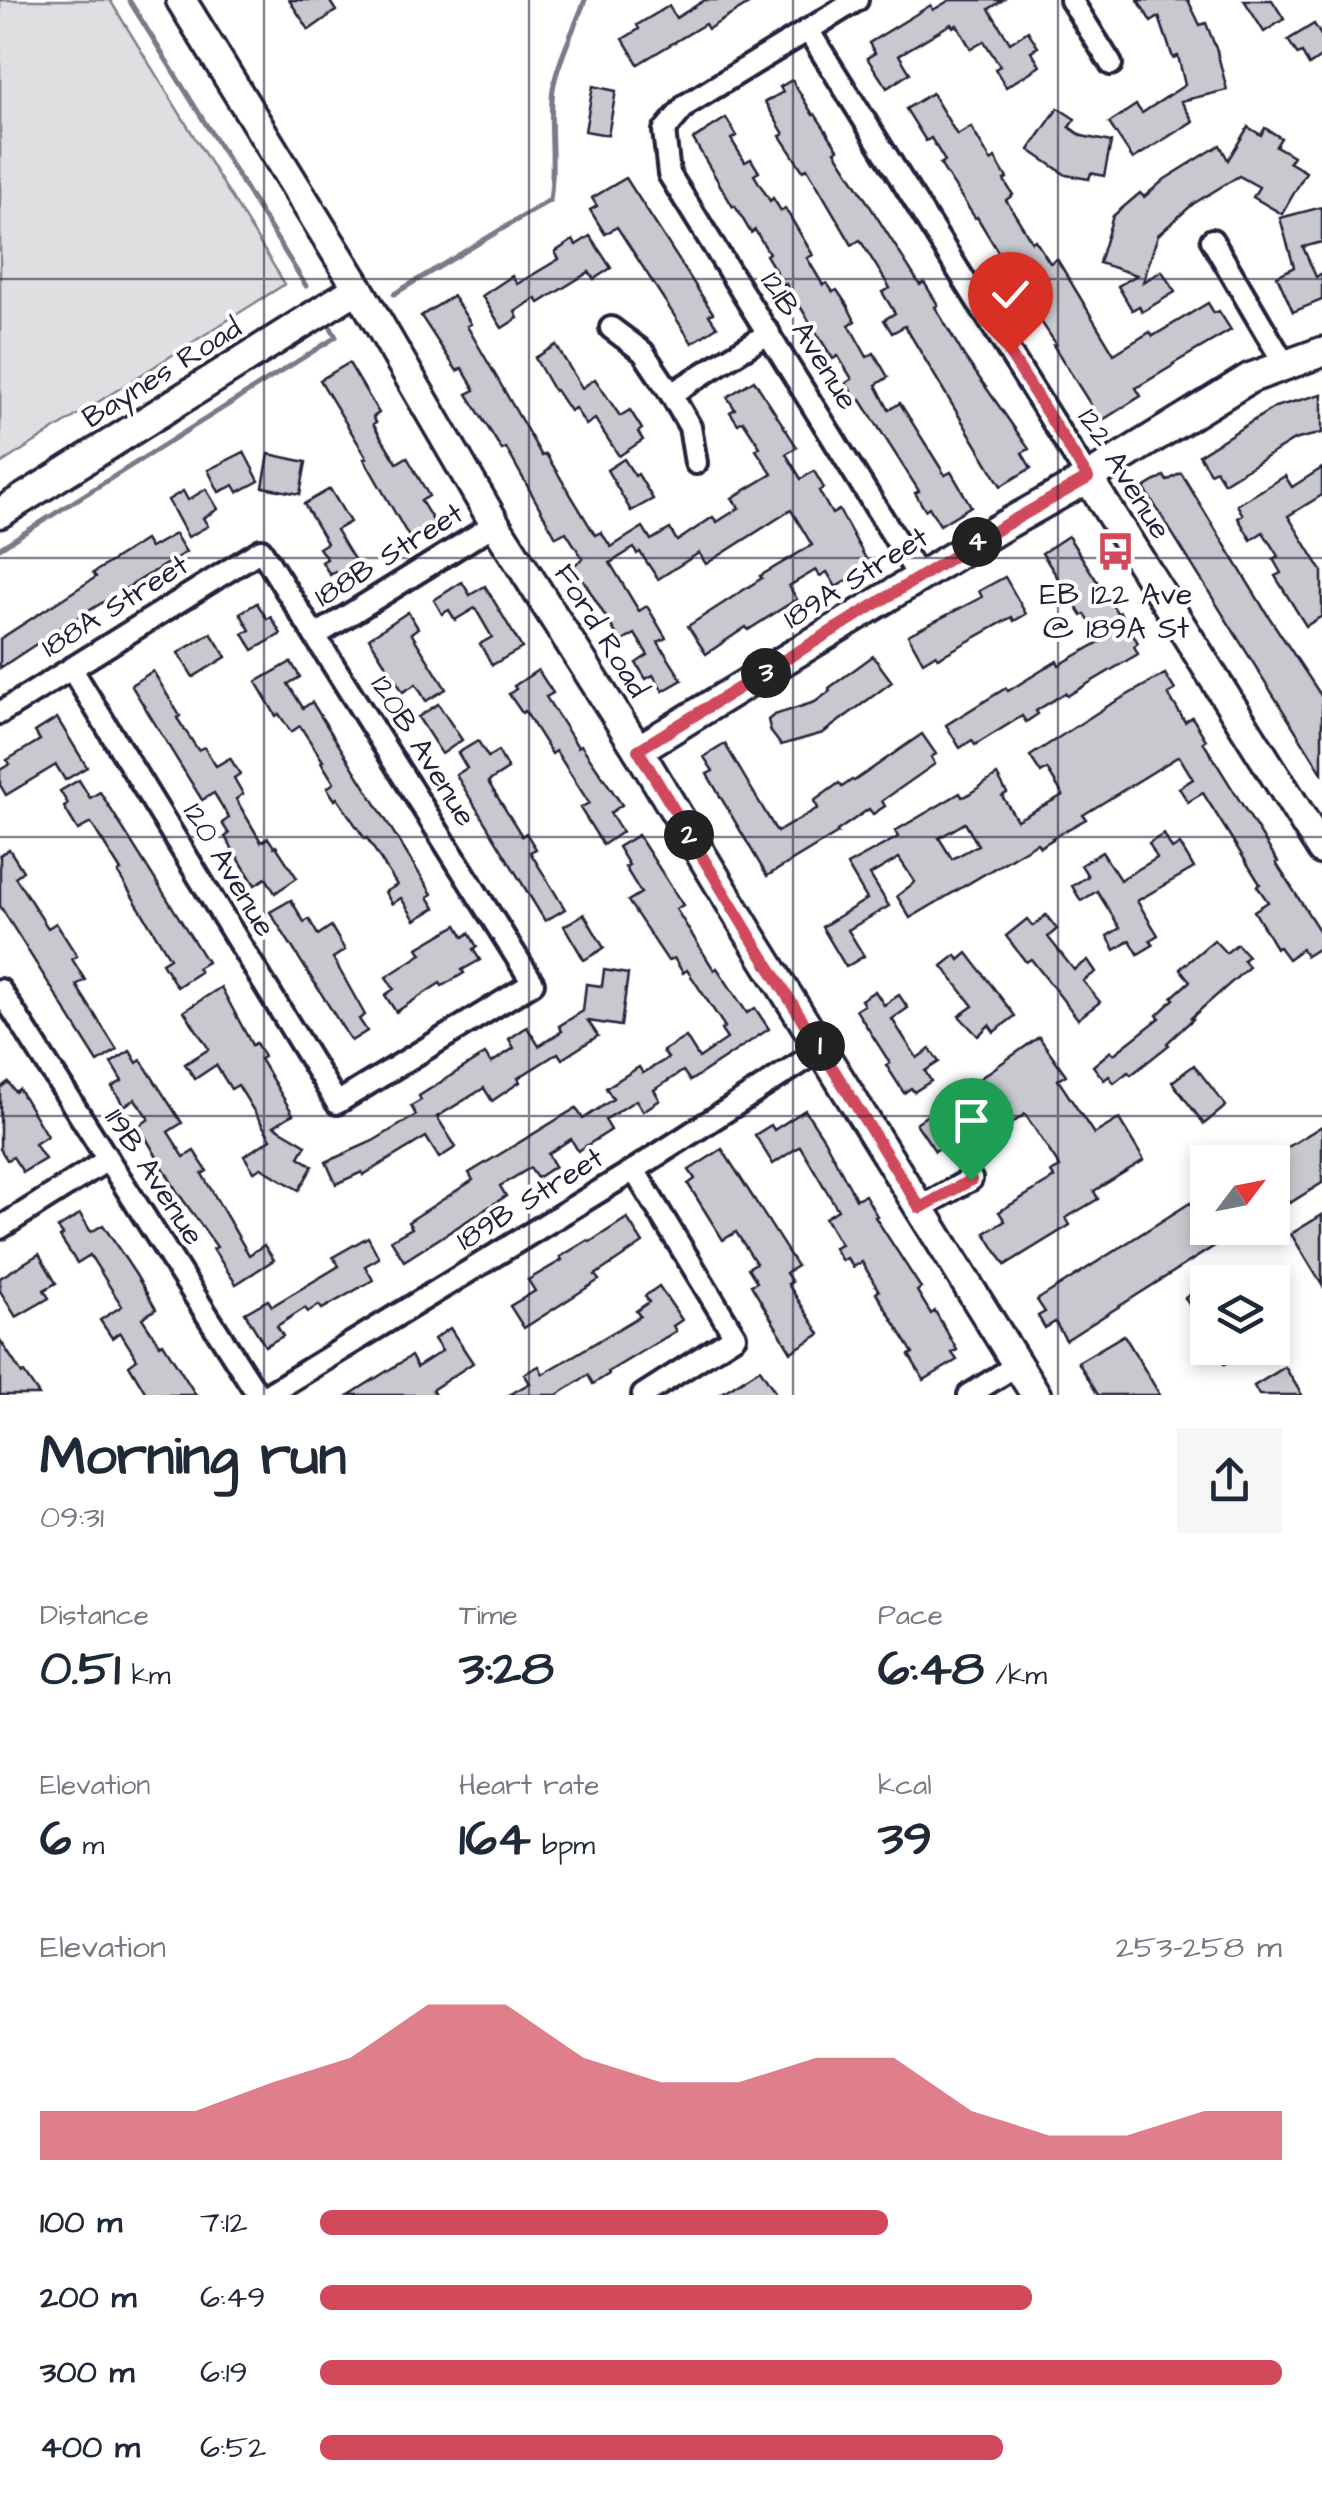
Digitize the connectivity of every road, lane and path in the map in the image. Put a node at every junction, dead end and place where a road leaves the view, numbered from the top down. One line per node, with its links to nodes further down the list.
1 (180, 0): 7 (street, Ford Road)
2 (857, 0): 4 (street)
3 (1071, 0): 5 (street)
4 (808, 30): 9 (street, 121B Avenue); 14 (street, 122 Avenue)
5 (1110, 64)
6 (1212, 240): 11 (street)
7 (358, 288): 15 (street, Baynes Road); 16 (street, Ford Road)
8 (611, 328): 12 (street)
9 (768, 333): 12 (street); 18 (street, 121B Avenue)
10 (1322, 352): 11 (street, 189A Street)
11 (1285, 365): 14 (street, 189A Street)
12 (672, 394): 13 (street)
13 (696, 463)
14 (1088, 478): 18 (street, 189A Street); 23 (street, 122 Avenue)
15 (0, 513)
16 (495, 524): 19 (street, 188B Street); 22 (street, Ford Road)
17 (262, 550): 19 (street, 120B Avenue); 20 (street, 188A Street)
18 (920, 577): 22 (street, 189A Street)
19 (316, 636): 26 (street, 120B Avenue)
20 (71, 668): 21 (street, 188A Street); 26 (street, 120 Avenue)
21 (0, 713)
22 (638, 750): 25 (street, Ford Road)
23 (1322, 850)
24 (0, 990): 27 (street, 119B Avenue)
25 (822, 1049): 28 (street, 189B Street); 30 (street, Ford Road)
26 (337, 1103)
27 (107, 1160): 31 (street); 33 (street, 119B Avenue)
28 (634, 1170): 34 (street, 189B Street); 35 (street)
29 (971, 1180): 30 (street)
30 (920, 1208): 32 (street, Ford Road)
31 (0, 1228)
32 (1018, 1365): 36 (street); 37 (street, Ford Road)
33 (258, 1395)
34 (268, 1395)
35 (644, 1395)
36 (969, 1395)
37 (1036, 1395)

